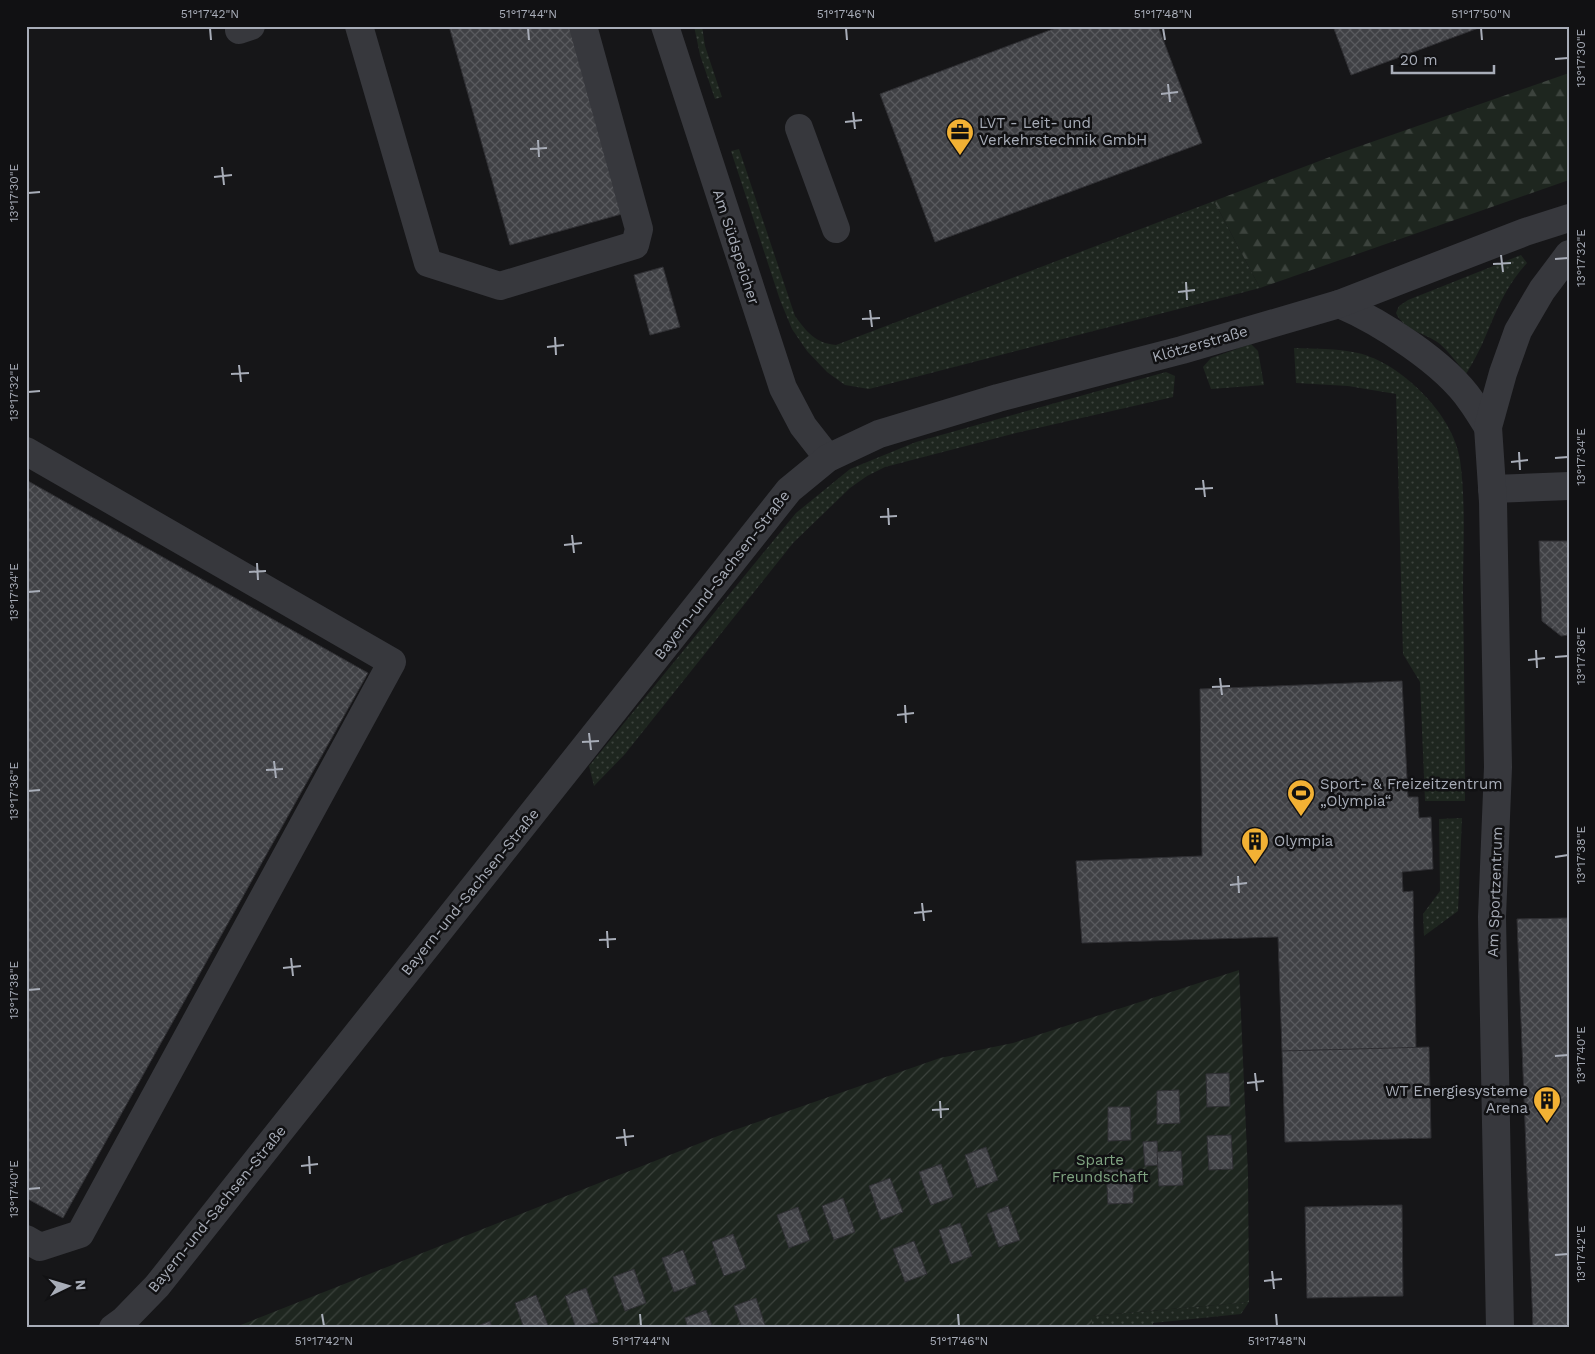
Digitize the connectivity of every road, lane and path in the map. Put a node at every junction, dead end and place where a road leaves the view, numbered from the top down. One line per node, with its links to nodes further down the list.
1 (358, 26): 2 (street)
2 (583, 26)
3 (665, 26): 11 (street, Am Südspeicher)
4 (799, 128): 6 (street)
5 (1569, 218): 8 (street, Klötzerstraße)
6 (836, 229)
7 (1569, 254): 9 (street, Am Sportzentrum)
8 (1339, 304): 9 (street, Am Sportzentrum); 11 (street, Klötzerstraße)
9 (1488, 427): 13 (street, Am Sportzentrum)
10 (26, 451): 14 (street)
11 (828, 458): 15 (street, Bayern-und-Sachsen-Straße)
12 (1569, 486): 13 (street)
13 (1492, 489): 16 (street, Am Sportzentrum)
14 (26, 1239)
15 (113, 1328)
16 (1500, 1328)

